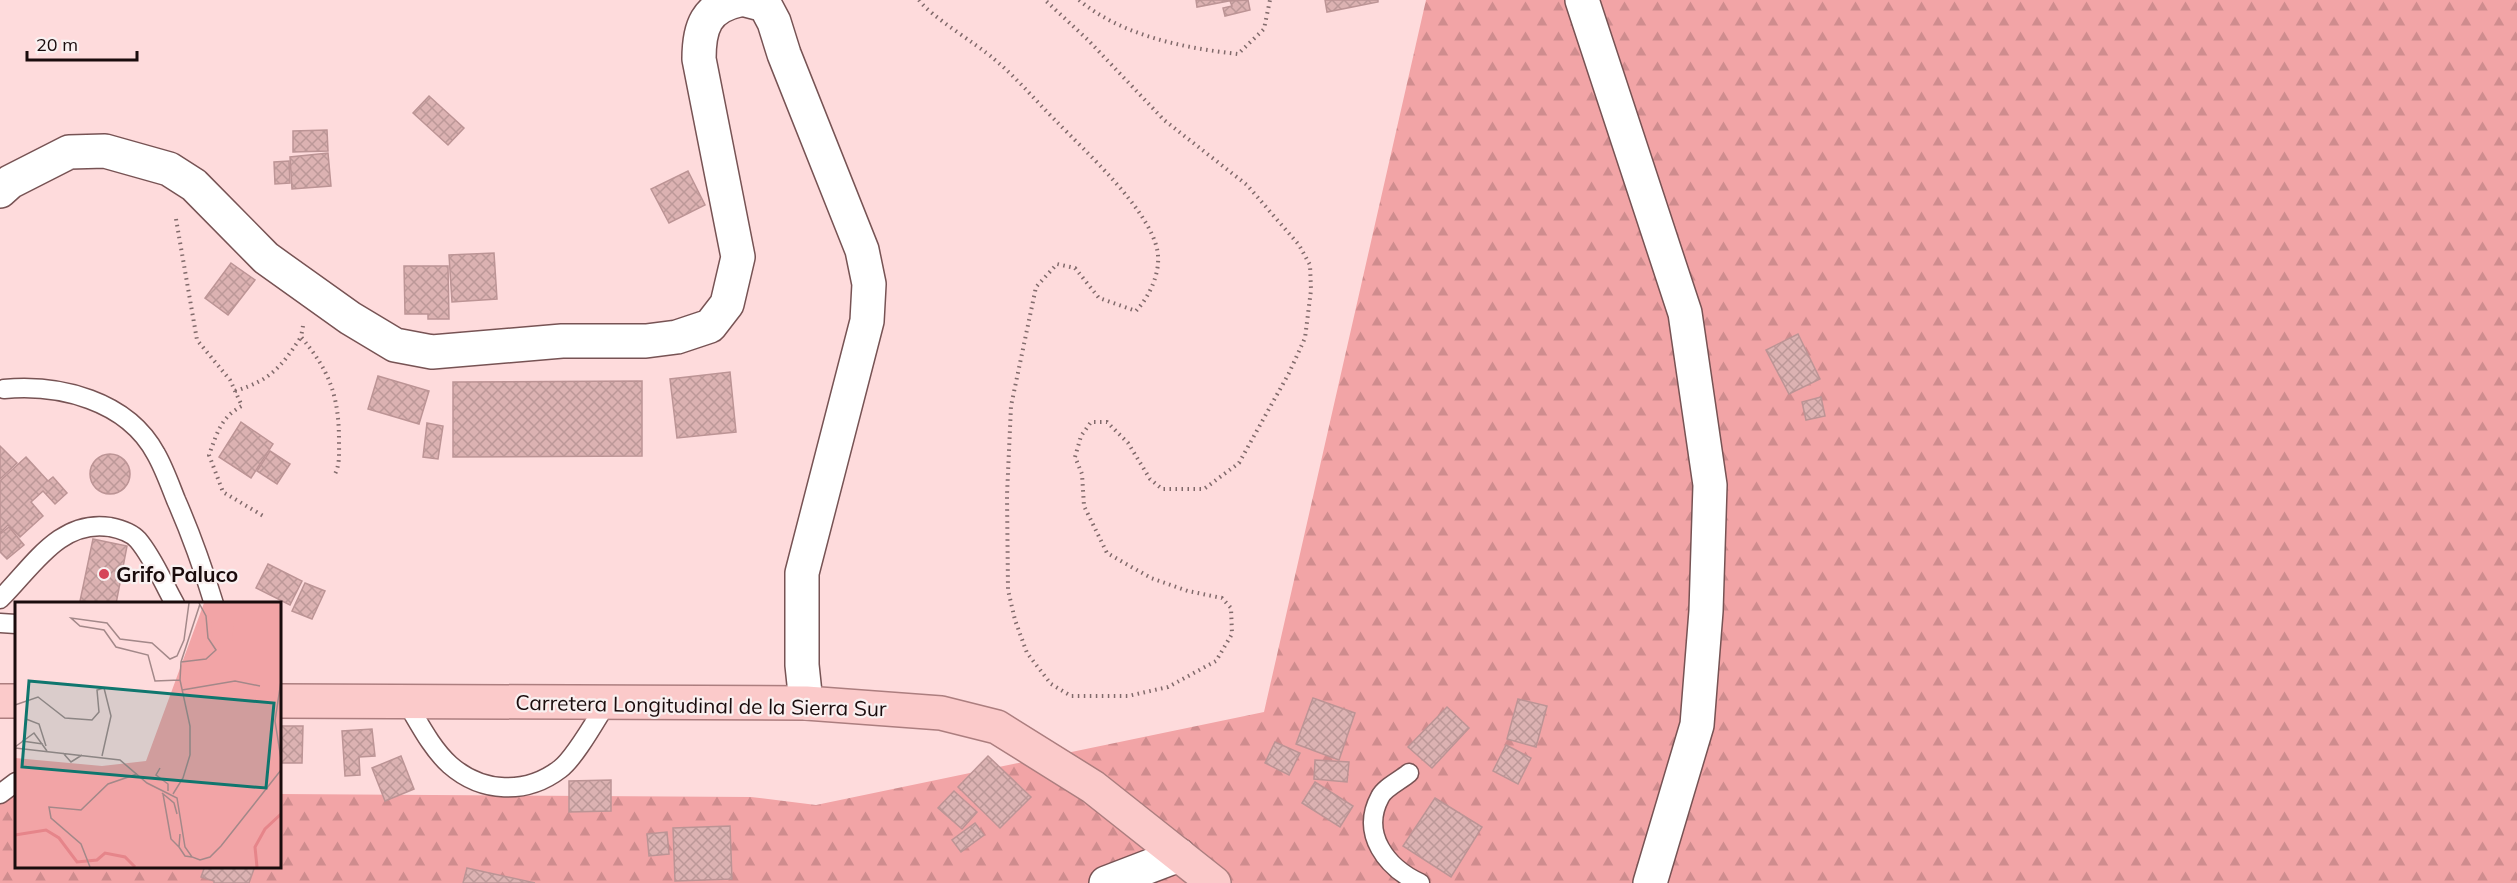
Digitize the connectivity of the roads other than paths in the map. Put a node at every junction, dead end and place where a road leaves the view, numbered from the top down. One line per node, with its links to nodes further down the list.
1 (739, 0): 4 (street)
2 (746, 0): 14 (street)
3 (1582, 0): 22 (street)
4 (0, 191)
5 (4, 389): 8 (lane)
6 (0, 599): 7 (lane)
7 (174, 602)
8 (213, 602)
9 (0, 623): 10 (lane)
10 (15, 624)
11 (405, 700): 12 (highway, Carretera Longitudinal de la Sierra Sur); 13 (highway, Carretera Longitudinal de la Sierra Sur); 13 (lane)
12 (280, 701)
13 (608, 701): 14 (highway, Carretera Longitudinal de la Sierra Sur)
14 (806, 704): 18 (highway, Carretera Longitudinal de la Sierra Sur)
15 (1409, 773): 21 (lane)
16 (15, 783): 17 (lane)
17 (0, 794)
18 (1179, 855): 19 (street); 20 (highway, Carretera Longitudinal de la Sierra Sur)
19 (1106, 883)
20 (1214, 883)
21 (1420, 883)
22 (1650, 883)

